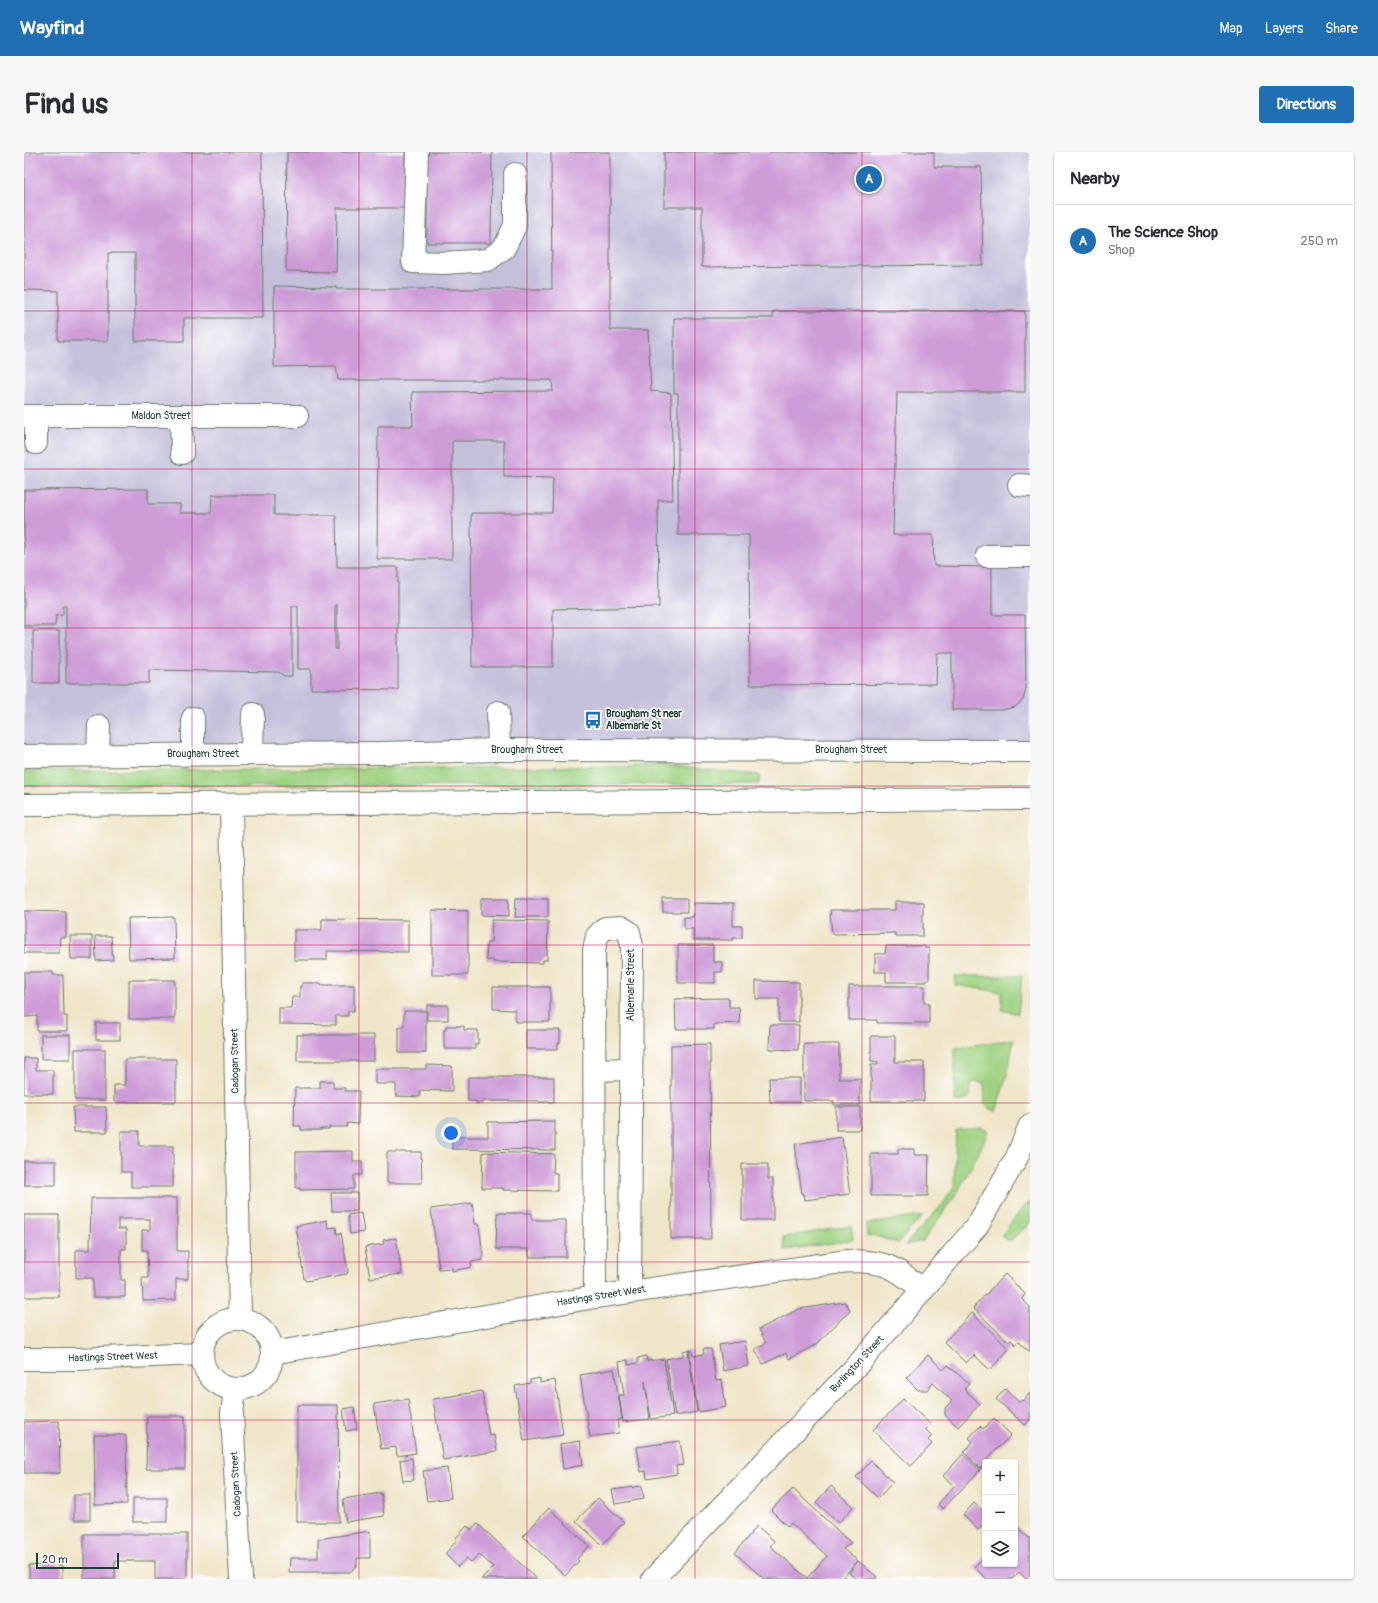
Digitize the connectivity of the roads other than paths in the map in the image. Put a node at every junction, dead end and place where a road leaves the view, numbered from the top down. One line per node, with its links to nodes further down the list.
1 (417, 152): 2 (main road)
2 (515, 174)
3 (30, 416): 4 (main road, Maldon Street); 6 (main road)
4 (181, 416): 5 (main road, Maldon Street); 7 (main road)
5 (297, 416)
6 (36, 443)
7 (182, 453)
8 (988, 556): 9 (main road)
9 (1030, 556)
10 (498, 712): 14 (main road)
11 (253, 714): 17 (main road)
12 (193, 718): 16 (main road)
13 (99, 726): 18 (main road)
14 (499, 750): 15 (main road, Brougham Street); 17 (main road, Brougham Street)
15 (1030, 751)
16 (193, 754): 17 (main road, Brougham Street); 18 (main road, Brougham Street)
17 (252, 754)
18 (98, 755): 19 (main road, Brougham Street)
19 (24, 756)
20 (1030, 799): 21 (main road)
21 (231, 804): 22 (main road); 30 (main road, Cadogan Street)
22 (24, 806)
23 (631, 1069): 24 (main road); 24 (main road, Albemarle Street); 28 (main road, Albemarle Street)
24 (595, 1070): 29 (main road, Albemarle Street)
25 (1030, 1125): 26 (main road, Burlington Street)
26 (1023, 1161): 27 (main road, Burlington Street)
27 (923, 1290): 28 (main road, Hastings Street West); 36 (main road, Burlington Street)
28 (630, 1292): 29 (main road, Hastings Street West)
29 (595, 1297): 31 (main road, Hastings Street West)
30 (240, 1319): 31 (main road); 32 (main road)
31 (272, 1353): 34 (main road)
32 (202, 1354): 33 (main road, Hastings Street West); 34 (main road)
33 (24, 1359)
34 (236, 1388): 35 (main road, Cadogan Street)
35 (241, 1579)
36 (653, 1579)

